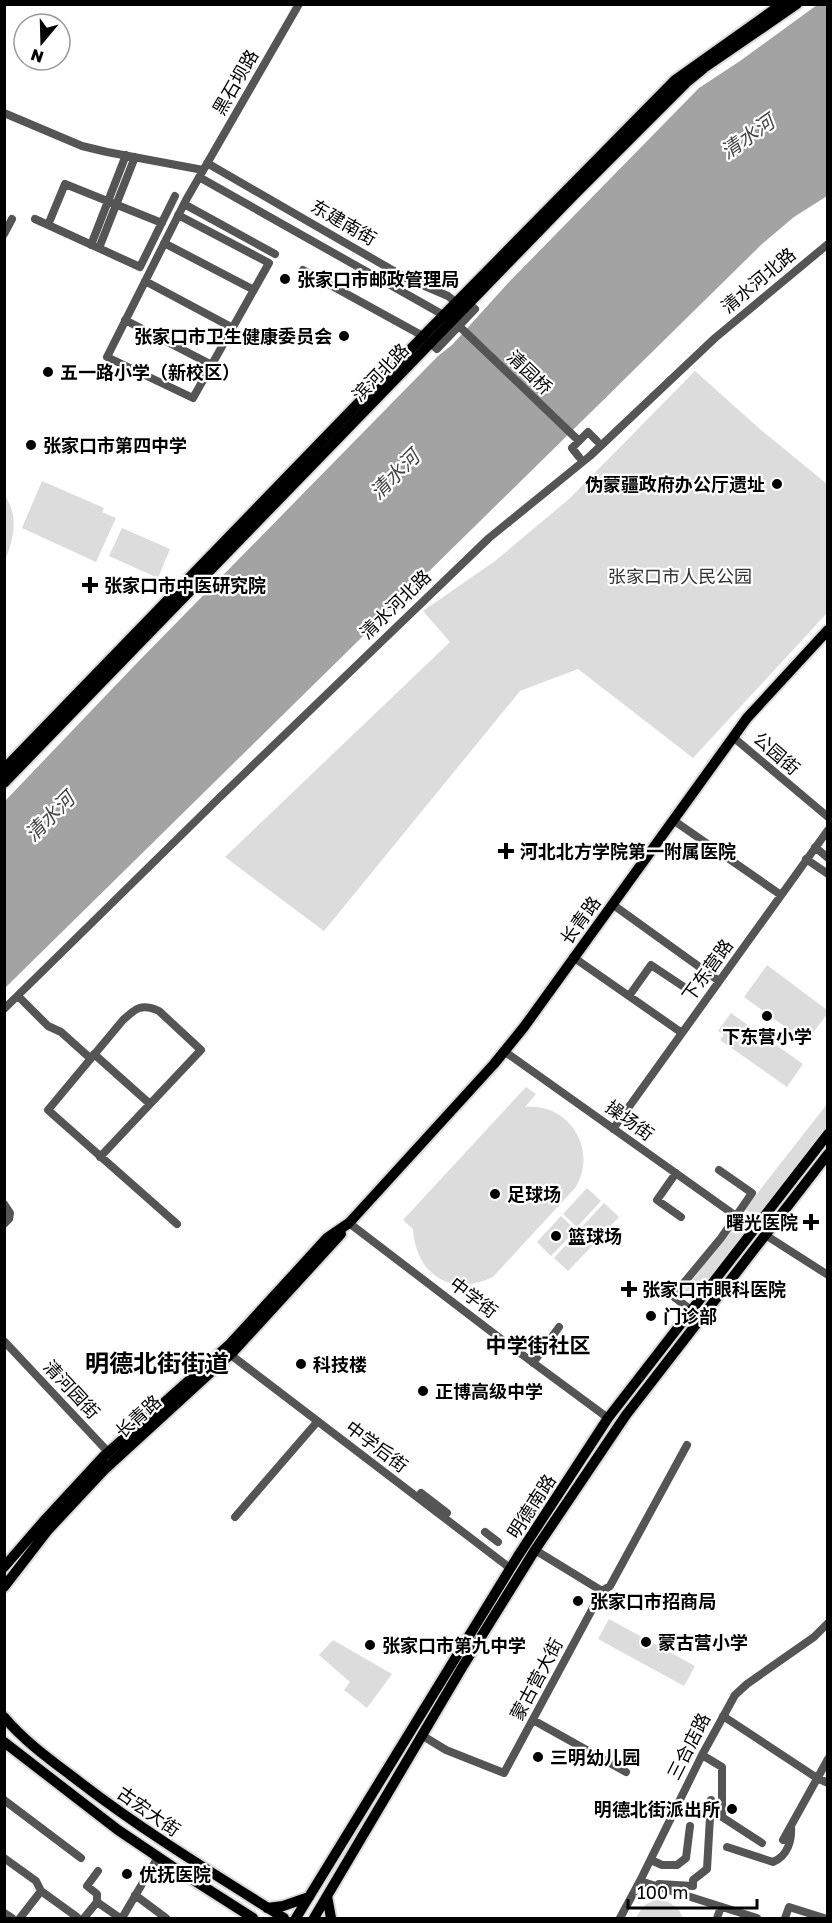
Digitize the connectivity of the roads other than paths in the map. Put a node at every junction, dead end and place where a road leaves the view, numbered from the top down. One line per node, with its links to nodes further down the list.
1 (298, 4): 6 (street, 黑石坝路)
2 (782, 4): 23 (main road, 滨河北路)
3 (797, 4): 23 (main road, 滨河北路)
4 (4, 112): 5 (street, 东建南街)
5 (130, 156): 6 (street, 东建南街); 8 (street)
6 (203, 170): 9 (street, 黑石坝路); 23 (street, 东建南街); 25 (street, 东建南街)
7 (175, 196): 13 (street)
8 (112, 203): 13 (street); 14 (street); 18 (street)
9 (184, 204): 10 (street, 黑石坝路); 19 (street)
10 (178, 215): 16 (street, 黑石坝路); 22 (street)
11 (12, 219): 15 (street)
12 (35, 219): 14 (street)
13 (162, 223): 18 (street)
14 (48, 225): 18 (street)
15 (4, 234)
16 (164, 243): 21 (street, 黑石坝路); 22 (street)
17 (828, 244): 47 (street, 清水河北路)
18 (95, 246)
19 (275, 254)
20 (303, 270): 27 (street)
21 (145, 281): 24 (street, 黑石坝路); 26 (street)
22 (254, 290): 26 (street)
23 (466, 306): 25 (main road, 滨河北路)
24 (125, 320): 28 (street); 28 (street, 黑石坝路)
25 (452, 321): 27 (main road, 滨河北路); 29 (street, 清园桥)
26 (233, 328): 28 (street)
27 (430, 343): 34 (main road, 滨河北路)
28 (212, 364)
29 (579, 441): 30 (street); 31 (street)
30 (597, 441)
31 (579, 457)
32 (828, 630): 33 (main road, 长青路)
33 (733, 736): 35 (street, 公园街); 36 (main road, 长青路)
34 (6, 776)
35 (828, 817)
36 (673, 820): 42 (street); 43 (main road, 长青路)
37 (828, 830): 38 (street, 下东营路)
38 (815, 847): 39 (street); 40 (street, 下东营路)
39 (828, 858)
40 (806, 859): 41 (street); 42 (street, 下东营路)
41 (828, 874)
42 (781, 895): 45 (street, 下东营路)
43 (612, 904): 44 (main road, 长青路); 45 (street)
44 (573, 957): 48 (street); 51 (main road, 长青路)
45 (719, 981): 50 (street, 下东营路)
46 (684, 987): 48 (street)
47 (18, 996): 49 (street, 清水河北路); 52 (street)
48 (629, 996): 50 (street)
49 (4, 1009)
50 (682, 1033): 54 (street, 下东营路)
51 (504, 1051): 54 (street, 操场街); 63 (main road, 长青路)
52 (92, 1056): 53 (street); 53 (street); 57 (street)
53 (150, 1104): 57 (street)
54 (613, 1129): 59 (street, 操场街)
55 (828, 1134): 68 (main road, 明德南路)
56 (828, 1154): 66 (main road, 明德南路)
57 (100, 1157): 65 (street)
58 (719, 1170): 61 (street)
59 (675, 1173): 61 (street, 操场街); 62 (street)
60 (4, 1204): 64 (street)
61 (736, 1216): 68 (street)
62 (681, 1217)
63 (349, 1223): 71 (main road, 长青路); 72 (street, 中学街)
64 (4, 1224)
65 (177, 1224)
66 (764, 1234): 67 (street); 74 (main road, 明德南路)
67 (828, 1275)
68 (692, 1311): 73 (main road, 明德南路)
69 (559, 1328): 72 (street)
70 (4, 1341): 78 (street, 清河园街)
71 (227, 1352): 76 (street, 中学后街); 78 (main road, 长青路)
72 (533, 1363): 75 (street, 中学街)
73 (641, 1375): 74 (main road); 75 (main road, 明德南路)
74 (651, 1382): 86 (main road, 明德南路)
75 (608, 1418): 85 (main road, 明德南路)
76 (317, 1422): 80 (street, 中学后街); 82 (street)
77 (687, 1445): 90 (street, 蒙古营大街)
78 (112, 1456): 87 (main road, 长青路); 89 (main road, 长青路)
79 (404, 1481): 80 (street)
80 (424, 1499): 81 (street); 84 (street, 中学后街)
81 (447, 1512)
82 (235, 1517)
83 (491, 1537): 84 (street)
84 (483, 1547): 88 (street, 中学后街)
85 (521, 1551): 86 (main road); 88 (main road, 明德南路)
86 (533, 1554): 90 (street); 95 (main road, 明德南路)
87 (7, 1563)
88 (510, 1568): 109 (main road, 明德南路)
89 (4, 1587)
90 (602, 1591): 93 (street, 蒙古营大街)
91 (828, 1623): 92 (street, 三合店路)
92 (723, 1716): 97 (street, 三合店路); 100 (street)
93 (533, 1720): 95 (street, 蒙古营大街); 99 (street)
94 (7, 1722): 126 (main road, 古宏大街)
95 (423, 1736): 110 (main road, 明德南路)
96 (7, 1748): 111 (main road, 古宏大街)
97 (702, 1755): 107 (street); 114 (street, 三合店路)
98 (828, 1759): 100 (street)
99 (626, 1772)
100 (817, 1778): 101 (street); 105 (street)
101 (828, 1783)
102 (4, 1800): 113 (street)
103 (711, 1800): 118 (street)
104 (690, 1826): 114 (street)
105 (791, 1826): 106 (street); 108 (street)
106 (783, 1840)
107 (762, 1843)
108 (727, 1847)
109 (339, 1848): 110 (main road); 123 (main road, 明德南路)
110 (351, 1855): 122 (main road, 明德南路)
111 (158, 1857): 120 (street); 133 (main road, 古宏大街)
112 (4, 1858): 119 (street)
113 (81, 1858)
114 (651, 1860): 116 (street, 三合店路)
115 (98, 1871): 124 (street)
116 (640, 1881): 121 (street); 138 (street, 三合店路)
117 (659, 1884): 118 (street)
118 (684, 1885): 121 (street)
119 (41, 1891): 129 (street); 130 (street)
120 (135, 1895): 131 (street); 132 (street)
121 (681, 1895): 125 (street)
122 (327, 1896): 136 (main road, 明德南路); 137 (main road)
123 (309, 1897): 126 (main road); 135 (main road, 明德南路)
124 (97, 1902): 130 (street); 131 (street)
125 (721, 1907): 139 (street); 140 (street)
126 (267, 1908): 134 (main road, 古宏大街)
127 (4, 1913): 128 (street)
128 (12, 1918)
129 (20, 1918)
130 (81, 1918)
131 (121, 1918)
132 (166, 1918)
133 (253, 1918)
134 (284, 1918)
135 (296, 1918)
136 (314, 1918)
137 (331, 1918)
138 (620, 1918)
139 (717, 1918)
140 (757, 1918)
141 (785, 1918): 142 (street)
142 (824, 1918)

